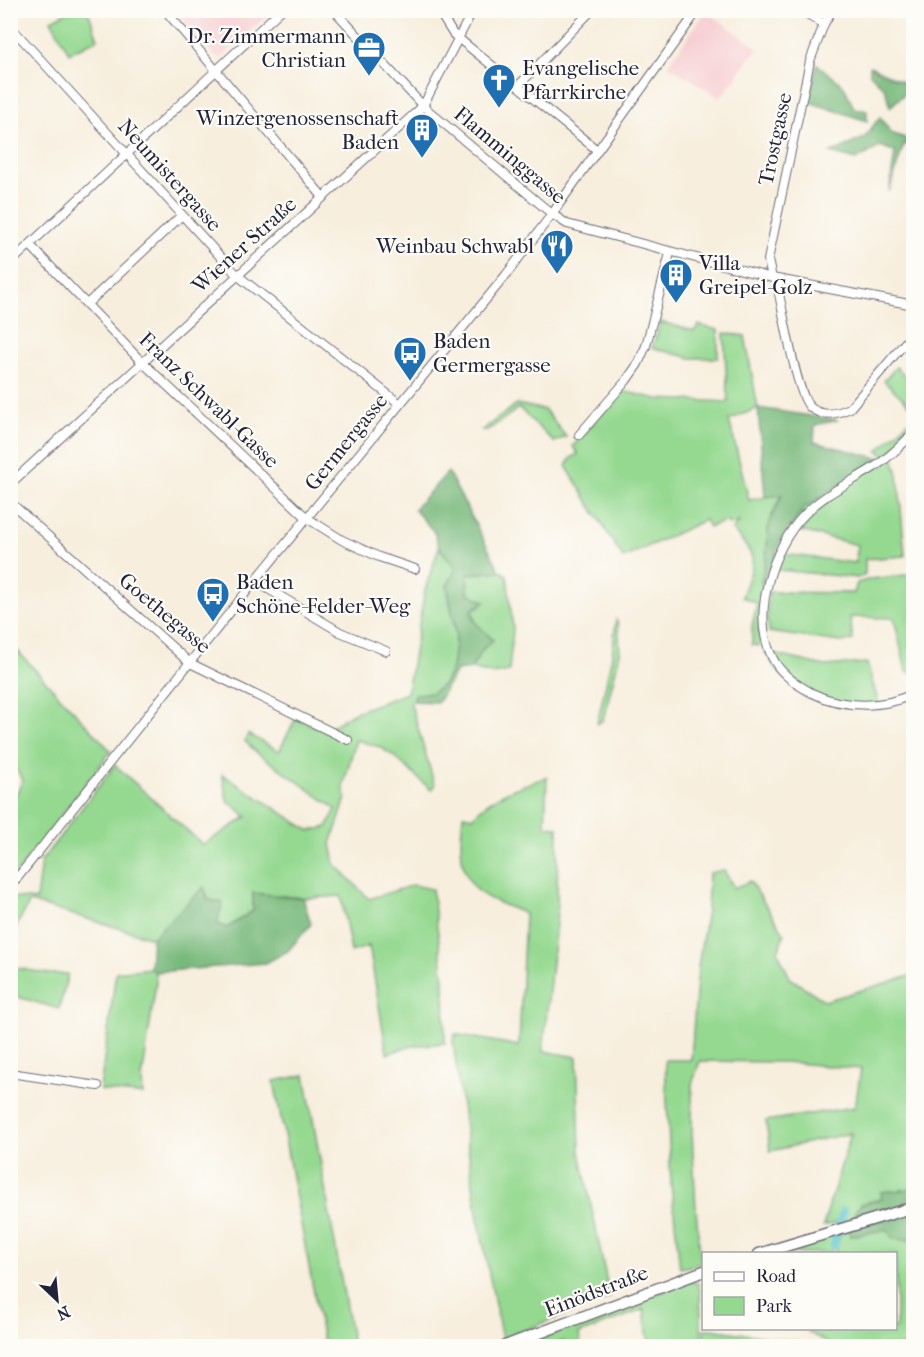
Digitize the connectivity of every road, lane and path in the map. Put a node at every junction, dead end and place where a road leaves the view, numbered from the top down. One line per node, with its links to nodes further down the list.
1 (165, 10): 13 (street)
2 (281, 10): 13 (street)
3 (334, 10): 15 (street, Flamminggasse)
4 (438, 10): 12 (street)
5 (473, 10): 12 (street, Wiener Straße)
6 (592, 10): 14 (street)
7 (698, 10): 16 (street, Germergasse)
8 (801, 10): 10 (street)
9 (832, 10): 10 (street, Trostgasse)
10 (824, 24): 25 (street, Trostgasse)
11 (10, 26): 17 (street, Neumistergasse)
12 (459, 39): 14 (street); 15 (street, Wiener Straße)
13 (216, 71): 17 (street); 18 (street)
14 (518, 86): 16 (street)
15 (423, 106): 18 (street, Wiener Straße); 19 (street, Flamminggasse)
16 (597, 150): 19 (street, Germergasse)
17 (127, 154): 20 (street, Neumistergasse); 21 (street)
18 (323, 197): 24 (street, Wiener Straße)
19 (552, 214): 22 (street, Flamminggasse); 30 (street, Germergasse)
20 (182, 215): 24 (street, Neumistergasse); 26 (street)
21 (30, 245): 23 (street); 26 (street, Franz Schwabl-Gasse)
22 (670, 253): 25 (street, Flamminggasse); 32 (street)
23 (10, 263)
24 (237, 275): 29 (street, Wiener Straße); 30 (street, Neumistergasse)
25 (775, 279): 27 (street, Flamminggasse); 28 (street, Trostgasse)
26 (87, 304): 29 (street, Franz Schwabl-Gasse)
27 (914, 305)
28 (914, 332)
29 (143, 363): 33 (street, Wiener Straße); 35 (street, Franz Schwabl-Gasse)
30 (400, 404): 35 (street, Germergasse)
31 (914, 433): 40 (street)
32 (579, 435)
33 (10, 484)
34 (10, 502): 39 (street, Goethegasse)
35 (307, 518): 36 (street, Franz Schwabl-Gasse); 37 (street, Germergasse)
36 (415, 569)
37 (255, 580): 38 (street); 39 (street, Germergasse)
38 (386, 651)
39 (190, 663): 41 (street, Goethegasse); 42 (street, Germergasse)
40 (914, 693)
41 (348, 740)
42 (10, 887)
43 (10, 1073): 44 (street)
44 (98, 1086)
45 (914, 1208): 46 (street)
46 (766, 1252)
47 (702, 1272): 48 (street, Einödstraße)
48 (505, 1347)

